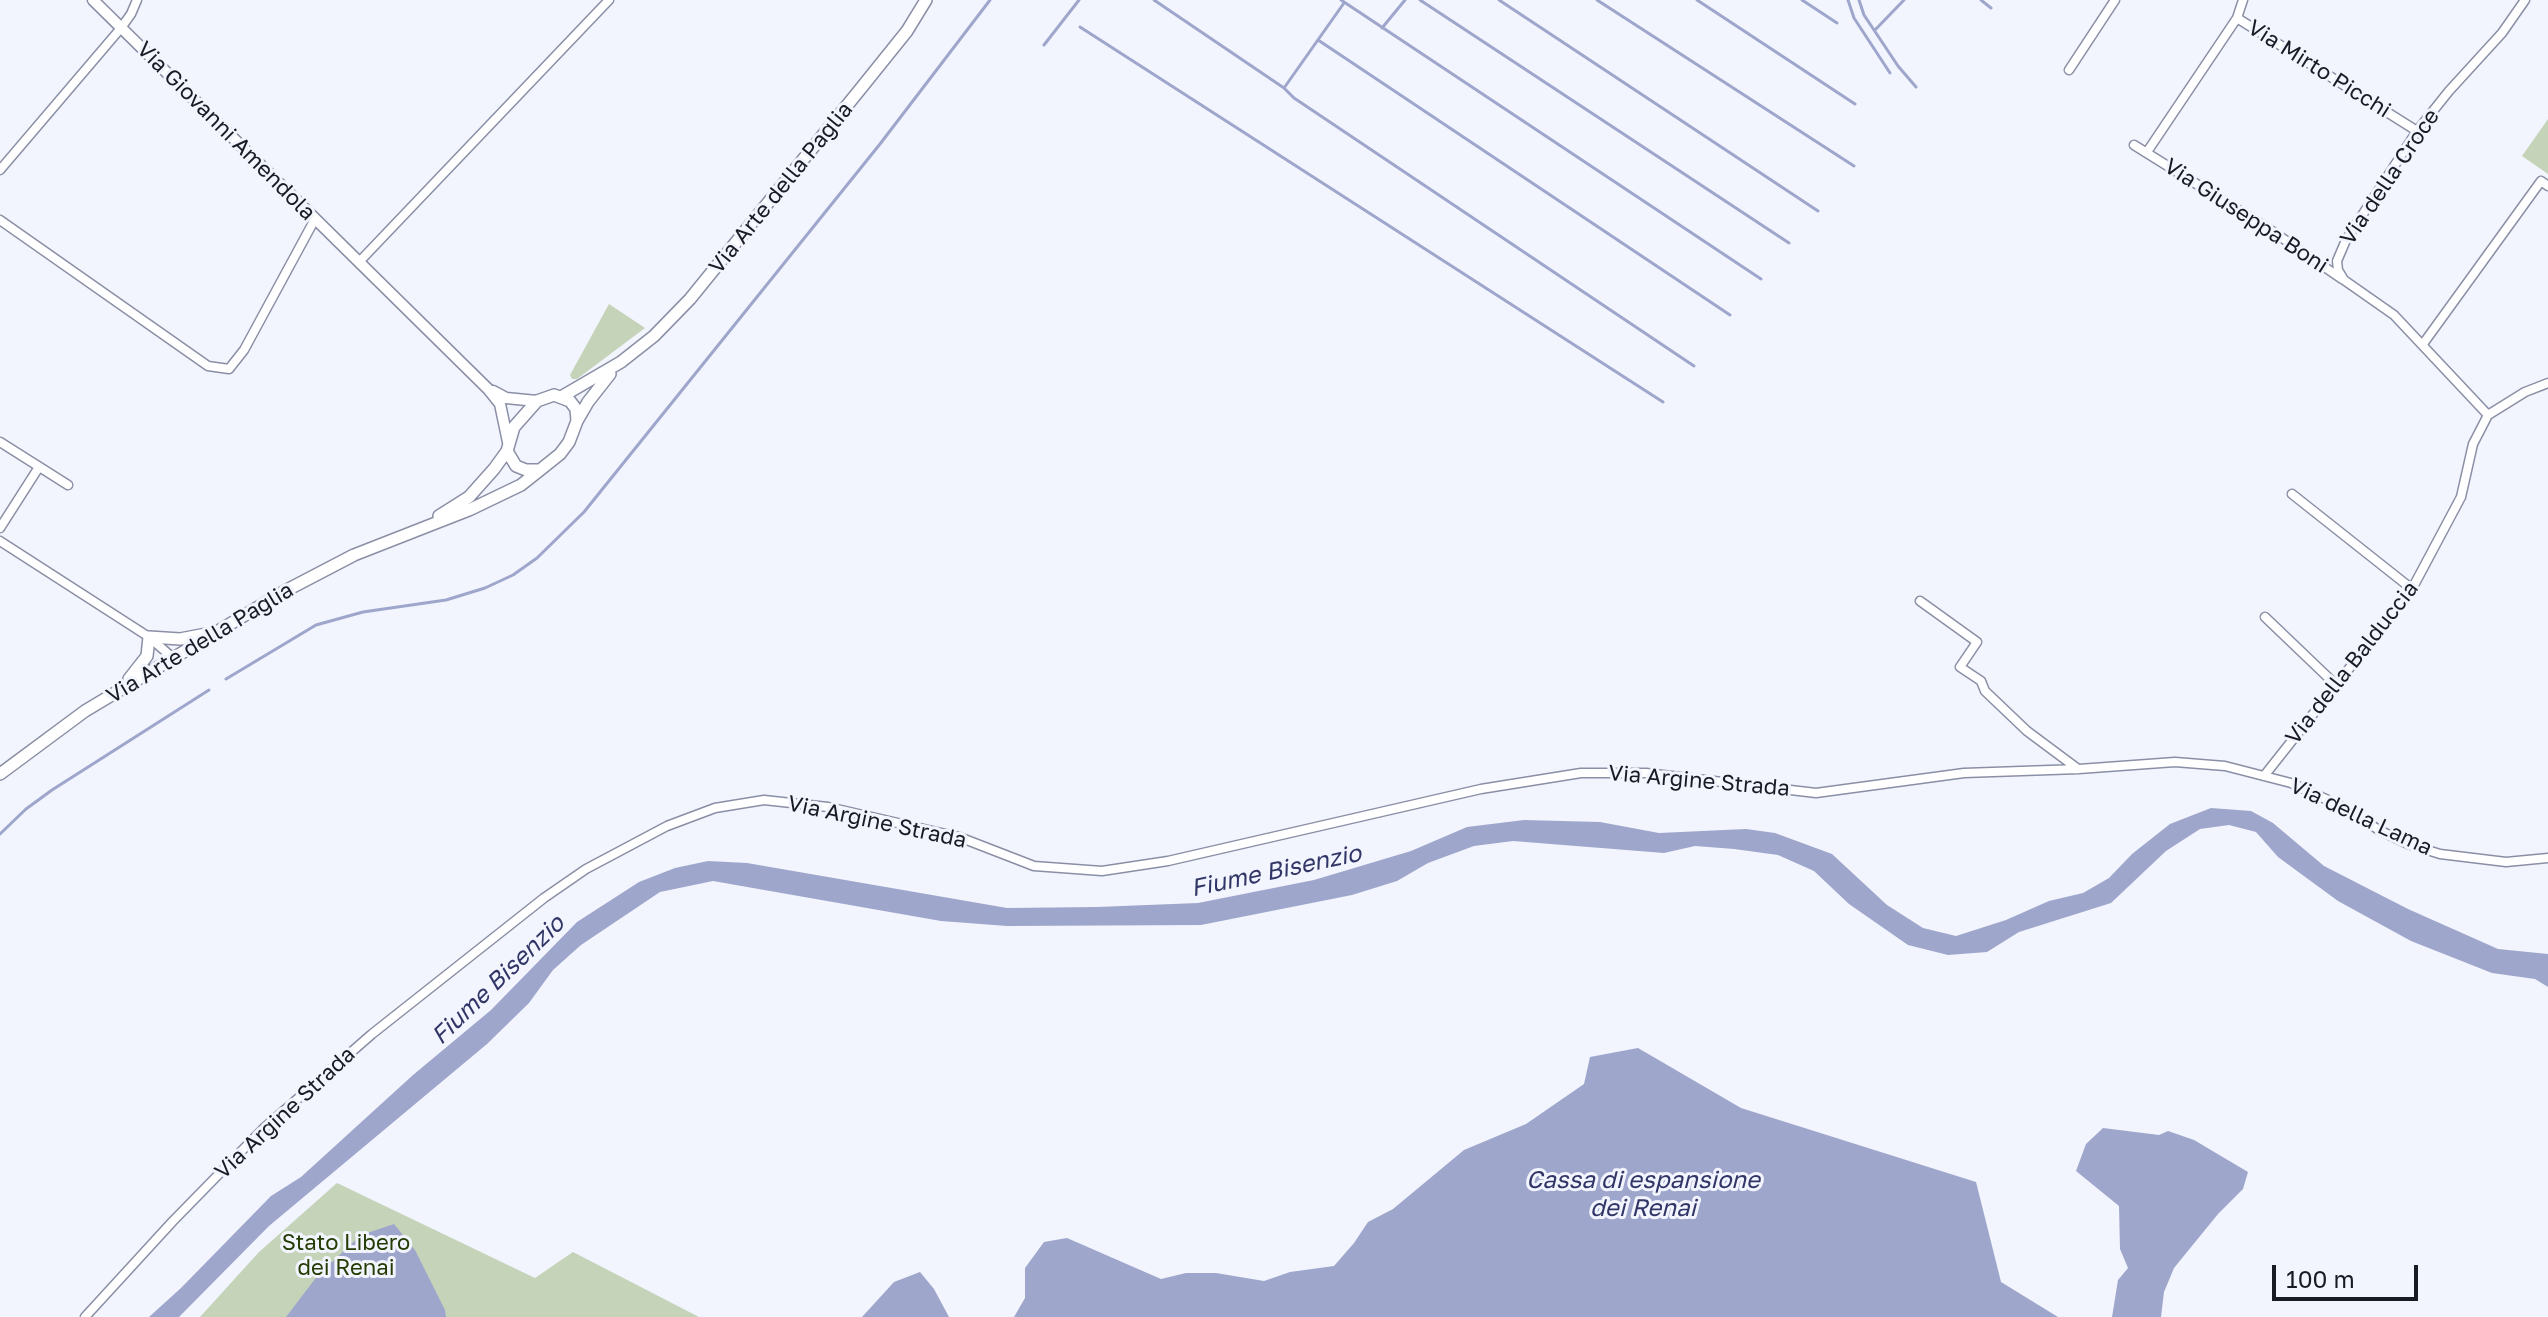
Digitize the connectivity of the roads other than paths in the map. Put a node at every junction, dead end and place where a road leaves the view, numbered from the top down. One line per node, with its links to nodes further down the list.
1 (93, 0): 9 (street, Via Giovanni Amendola)
2 (137, 0): 9 (street)
3 (609, 0): 18 (street)
4 (926, 0): 21 (main road, Via Arte della Paglia)
5 (2115, 0): 10 (street)
6 (2242, 0): 8 (street, Via Mirto Picchi)
7 (2525, 0): 11 (street, Via della Croce)
8 (2237, 18): 11 (street, Via Mirto Picchi); 13 (street)
9 (121, 28): 14 (street); 16 (street, Via Giovanni Amendola)
10 (2069, 70)
11 (2417, 131): 19 (street, Via della Croce)
12 (2134, 145): 13 (street, Via Giuseppa Boni)
13 (2147, 152): 19 (street, Via Giuseppa Boni)
14 (0, 170)
15 (2548, 186): 20 (street)
16 (315, 219): 17 (street); 18 (street, Via Giovanni Amendola)
17 (0, 220)
18 (359, 262): 23 (street, Via Giovanni Amendola)
19 (2344, 280): 20 (street, Via della Croce)
20 (2423, 344): 26 (street, Via della Croce)
21 (621, 362): 24 (main road, Via Arte della Paglia); 27 (main road, Via Arte della Paglia)
22 (2548, 383): 26 (street)
23 (488, 389): 25 (street, Via Giovanni Amendola); 29 (street, Via Giovanni Amendola)
24 (561, 397): 25 (main road, Via Arte della Paglia); 27 (main road)
25 (537, 401): 29 (main road, Via Arte della Paglia)
26 (2488, 415): 37 (street, Via della Balduccia)
27 (577, 421): 31 (main road, Via Arte della Paglia)
28 (0, 442): 30 (street)
29 (508, 446): 31 (main road); 35 (main road, Via Arte della Paglia)
30 (39, 467): 32 (street); 34 (street)
31 (540, 470): 35 (main road, Via Arte della Paglia)
32 (68, 485)
33 (2292, 494): 37 (street)
34 (0, 528)
35 (411, 531): 40 (main road, Via Arte della Paglia)
36 (0, 541): 41 (street)
37 (2412, 589): 43 (street, Via della Balduccia)
38 (1920, 601): 45 (street)
39 (2265, 617): 43 (street)
40 (221, 630): 41 (main road); 42 (main road, Via Arte della Paglia)
41 (149, 637): 42 (street); 44 (main road)
42 (173, 658): 44 (main road, Via Arte della Paglia)
43 (2335, 684): 47 (street, Via della Balduccia)
44 (124, 686): 46 (main road, Via Arte della Paglia)
45 (2079, 769): 47 (street, Via della Lama); 49 (street, Via Argine Strada)
46 (0, 774)
47 (2264, 776): 48 (street, Via della Lama)
48 (2548, 858)
49 (85, 1317)

